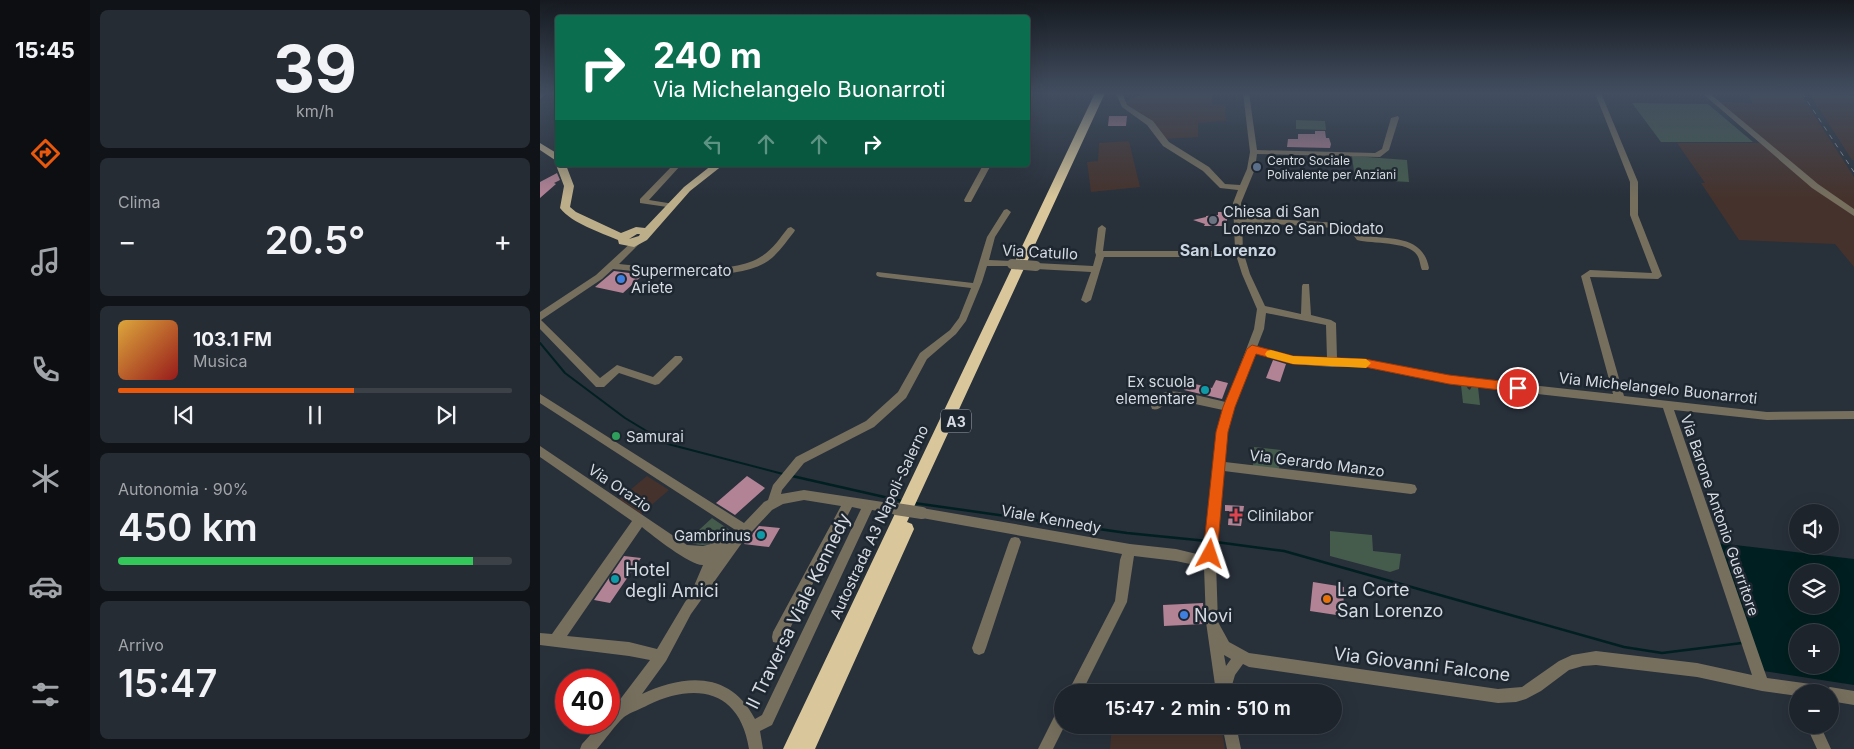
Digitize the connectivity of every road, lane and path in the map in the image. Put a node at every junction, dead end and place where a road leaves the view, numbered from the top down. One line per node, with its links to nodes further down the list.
1 (1084, 128): 86 (highway, Autostrada A3 Napoli-Salerno / A3)
2 (1090, 128): 87 (highway, Autostrada A3 Napoli-Salerno / A3)
3 (1154, 128): 15 (street)
4 (1251, 128): 9 (street)
5 (1392, 128): 9 (street)
6 (1612, 128): 43 (street)
7 (1745, 128): 19 (street)
8 (540, 146): 10 (main road)
9 (1254, 152): 15 (street)
10 (555, 155)
11 (562, 167): 23 (main road)
12 (675, 167): 17 (street)
13 (715, 167): 17 (main road)
14 (986, 167): 16 (street)
15 (1244, 188): 20 (street)
16 (968, 200)
17 (671, 206): 23 (main road)
18 (1008, 212): 27 (street)
19 (1854, 213)
20 (1237, 219): 25 (street); 29 (street)
21 (1102, 228): 26 (street, Via Catullo)
22 (791, 230): 28 (street)
23 (632, 235): 24 (main road); 28 (street)
24 (637, 242): 28 (street)
25 (1239, 251): 26 (street); 35 (street)
26 (1101, 254): 30 (street, Via Catullo)
27 (983, 263): 30 (street, Via Catullo, bridge); 32 (street)
28 (612, 265): 36 (street)
29 (1425, 268)
30 (1094, 269): 34 (street, Via Catullo)
31 (880, 274): 32 (street)
32 (976, 286): 52 (street)
33 (1306, 286): 37 (street)
34 (1086, 300)
35 (1262, 310): 37 (street); 39 (street)
36 (540, 317)
37 (1306, 317): 41 (street)
38 (540, 323): 40 (street)
39 (1252, 349): 41 (street, Via Michelangelo Buonarroti); 46 (street)
40 (678, 359)
41 (1332, 363): 43 (street, Via Michelangelo Buonarroti)
42 (540, 398): 55 (street)
43 (1620, 400): 44 (street, Via Michelangelo Buonarroti)
44 (1667, 405): 47 (street, Via Michelangelo Buonarroti); 74 (street, Via Barone Antonio Guerritore)
45 (1156, 406): 46 (street)
46 (1229, 407): 49 (street)
47 (1854, 415)
48 (540, 451): 54 (street, Via Orazio)
49 (1219, 466): 50 (street, Via Gerardo Manzo); 59 (street)
50 (1411, 489)
51 (849, 502): 52 (street); 53 (street); 64 (street)
52 (773, 503): 55 (street)
53 (870, 505): 58 (street, Viale Kennedy, bridge); 79 (street, II Traversa Viale Kennedy)
54 (640, 520): 57 (street, Via Orazio); 66 (street)
55 (743, 533): 60 (street)
56 (1014, 542): 67 (street)
57 (685, 549): 60 (street); 61 (street, Via Orazio)
58 (1130, 550): 59 (street, Viale Kennedy); 71 (street)
59 (1210, 550): 63 (street)
60 (719, 552): 61 (street); 62 (street); 62 (street)
61 (700, 560): 62 (street)
62 (704, 584): 68 (street)
63 (1212, 622): 69 (street); 70 (street)
64 (778, 637)
65 (540, 638): 66 (street)
66 (556, 640): 68 (street)
67 (979, 648)
68 (661, 656): 78 (street)
69 (1218, 659): 70 (street, Via Giovanni Falcone); 72 (street)
70 (1239, 659): 73 (street); 74 (street, Via Giovanni Falcone)
71 (1079, 684)
72 (1223, 684)
73 (1226, 684)
74 (1762, 684): 75 (street, Via Giovanni Falcone)
75 (1789, 689)
76 (1839, 696): 77 (street)
77 (1854, 698)
78 (620, 712): 79 (street)
79 (753, 727): 85 (street)
80 (1054, 732): 88 (street)
81 (601, 734): 84 (street)
82 (1231, 734): 89 (street)
83 (1818, 734): 90 (street)
84 (588, 749)
85 (756, 749)
86 (793, 749)
87 (805, 749)
88 (1045, 749)
89 (1234, 749)
90 (1824, 749)

